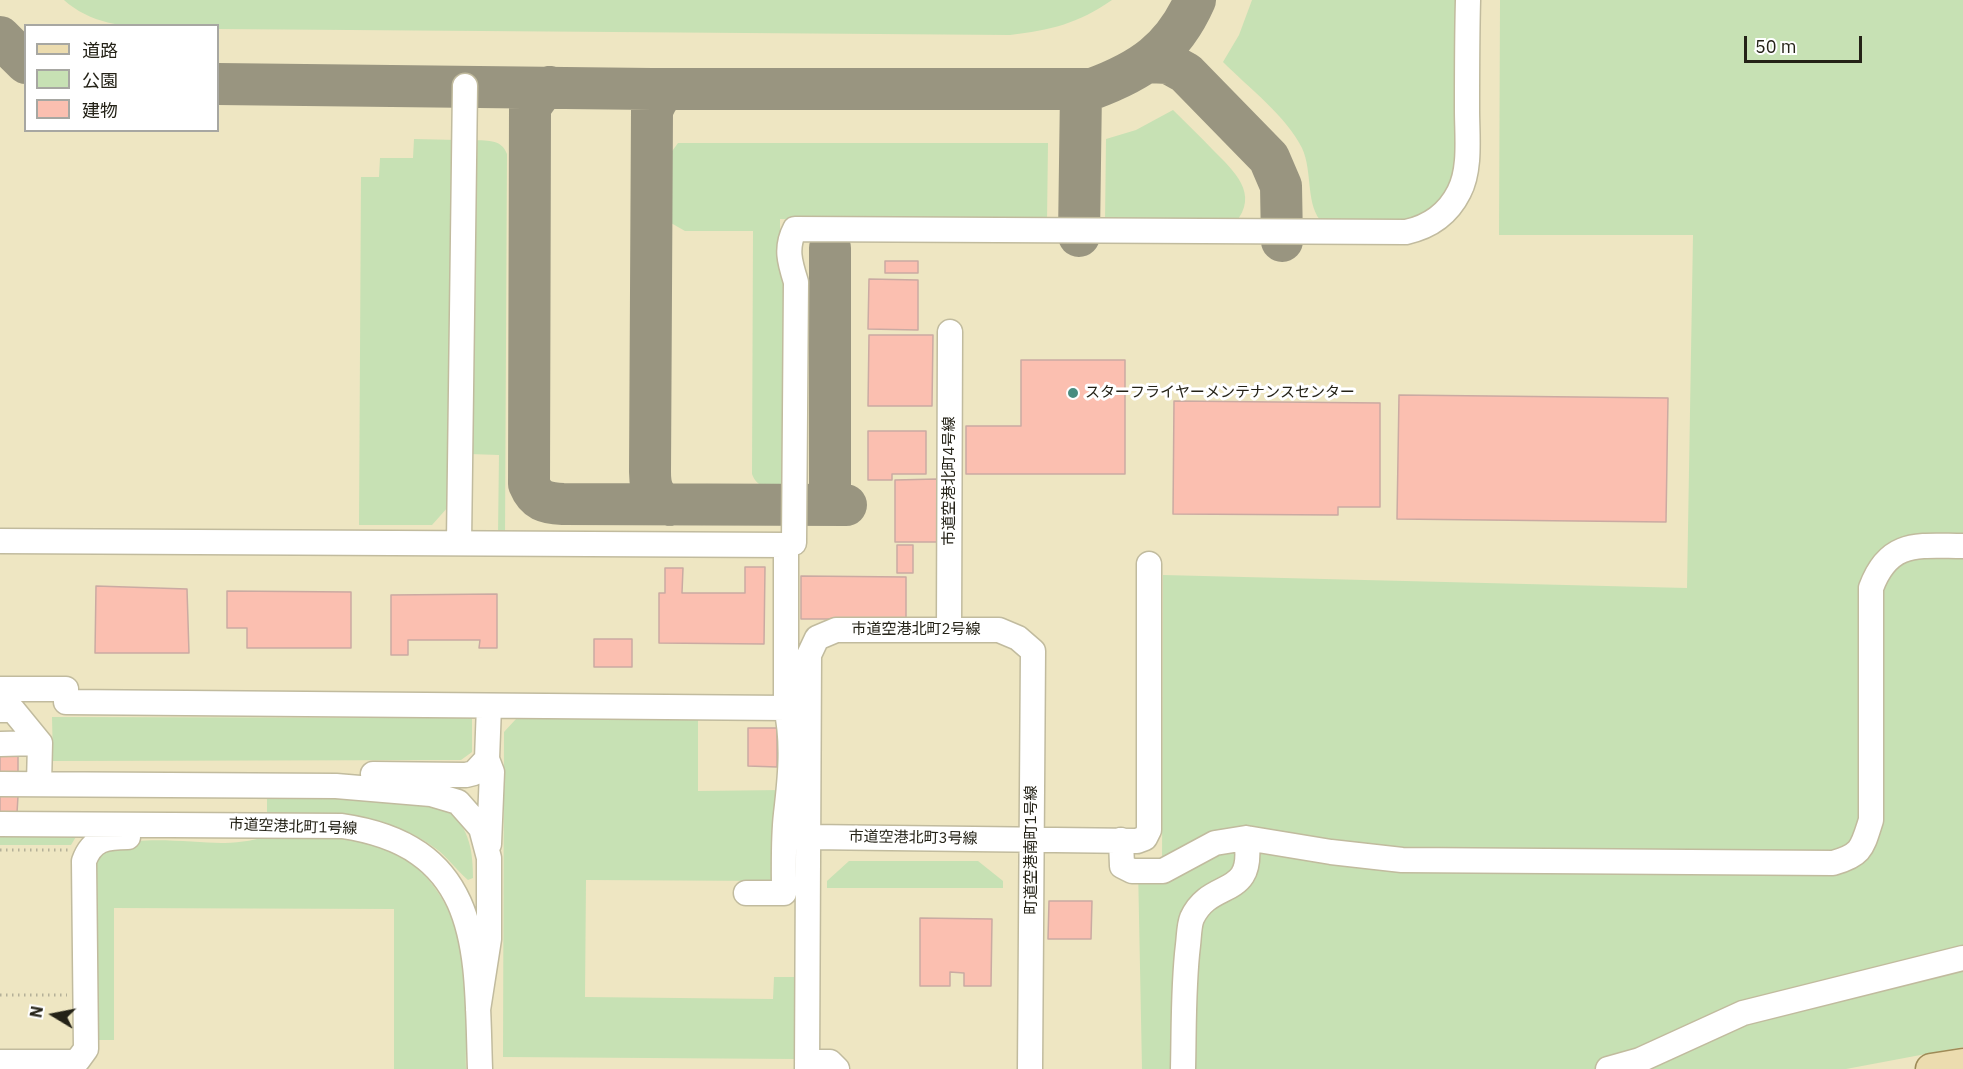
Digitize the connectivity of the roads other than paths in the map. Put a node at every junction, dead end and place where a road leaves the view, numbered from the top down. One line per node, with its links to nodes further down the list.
1 (1468, 0): 6 (street)
2 (465, 86): 5 (street)
3 (950, 332): 9 (street, 市道空港北町4号線)
4 (0, 541): 5 (street)
5 (459, 542): 6 (street)
6 (786, 545): 12 (street)
7 (1963, 546): 23 (street)
8 (1149, 564): 25 (street)
9 (949, 630): 22 (street, 市道空港北町2号線); 24 (street, 市道空港北町2号線)
10 (0, 689): 11 (street)
11 (489, 706): 12 (street); 16 (street)
12 (786, 708): 27 (street)
13 (0, 710): 14 (street)
14 (40, 743): 15 (street); 18 (street)
15 (0, 744)
16 (488, 759): 19 (street); 26 (street)
17 (0, 784): 18 (street)
18 (39, 784): 19 (street)
19 (269, 785): 26 (street)
20 (0, 824): 21 (street, 市道空港北町1号線)
21 (267, 825): 29 (street, 市道空港北町1号線); 30 (street)
22 (809, 837): 24 (street, 市道空港北町3号線); 32 (street, 市道空港北町2号線)
23 (1246, 838): 25 (street); 37 (street)
24 (1024, 839): 25 (street, 市道空港北町3号線); 35 (street, 市道空港北町2号線); 36 (street, 町道空港南町1号線)
25 (1129, 841)
26 (489, 858): 29 (street)
27 (746, 893)
28 (1963, 958): 38 (street)
29 (478, 1010): 33 (street, 市道空港北町1号線)
30 (0, 1062)
31 (1963, 1064): 39 (main road)
32 (807, 1065): 34 (street)
33 (480, 1069)
34 (837, 1069)
35 (1015, 1069)
36 (1030, 1069)
37 (1183, 1069)
38 (1608, 1069)
39 (1931, 1069)

